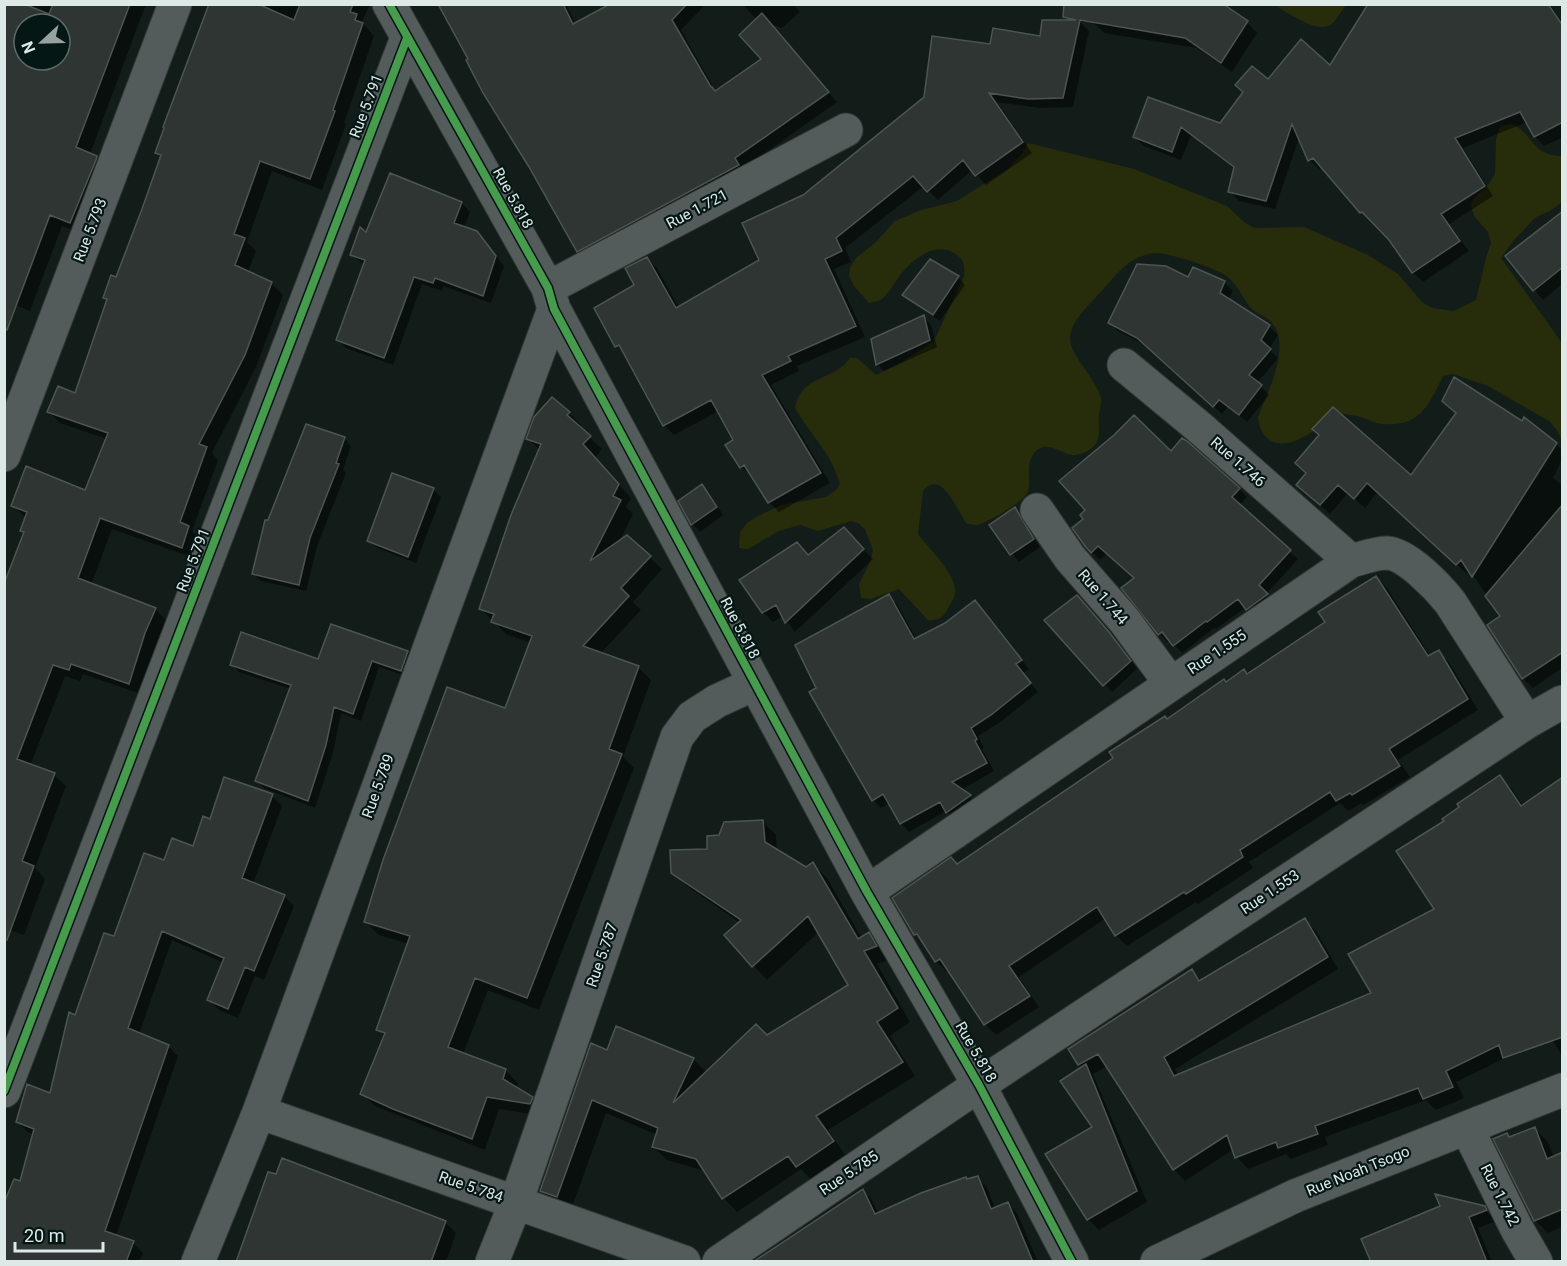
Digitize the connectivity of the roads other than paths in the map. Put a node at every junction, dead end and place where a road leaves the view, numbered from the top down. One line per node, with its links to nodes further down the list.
1 (175, 4): 7 (street, Rue 5.793)
2 (389, 4): 3 (street, Rue 5.818)
3 (407, 38): 5 (street, Rue 5.818); 17 (street, Rue 5.791)
4 (846, 130): 5 (street, Rue 1.721)
5 (550, 299): 10 (street, Rue 5.818); 18 (street, Rue 5.789)
6 (1124, 365): 9 (street, Rue 1.746)
7 (4, 456)
8 (1037, 510): 11 (street, Rue 1.744)
9 (1350, 561): 11 (street, Rue 1.555); 13 (street, Rue 1.555)
10 (754, 684): 14 (street, Rue 5.818); 20 (street, Rue 5.787)
11 (1171, 684): 14 (street, Rue 1.555)
12 (1563, 702): 13 (street, Rue 1.553)
13 (1527, 722): 15 (street, Rue 1.553)
14 (867, 892): 15 (street, Rue 5.818)
15 (980, 1085): 24 (street, Rue 5.785); 25 (street, Rue 5.818)
16 (1563, 1090): 19 (street, Rue Noah Tsogo)
17 (4, 1092)
18 (259, 1112): 20 (street, Rue 5.784); 21 (street, Rue 5.789)
19 (1467, 1128): 26 (street, Rue Noah Tsogo); 27 (street, Rue 1.742)
20 (516, 1202): 22 (street, Rue 5.787); 23 (street, Rue 5.784)
21 (198, 1262)
22 (492, 1262)
23 (684, 1262)
24 (719, 1262)
25 (1072, 1262)
26 (1157, 1262)
27 (1536, 1262)

